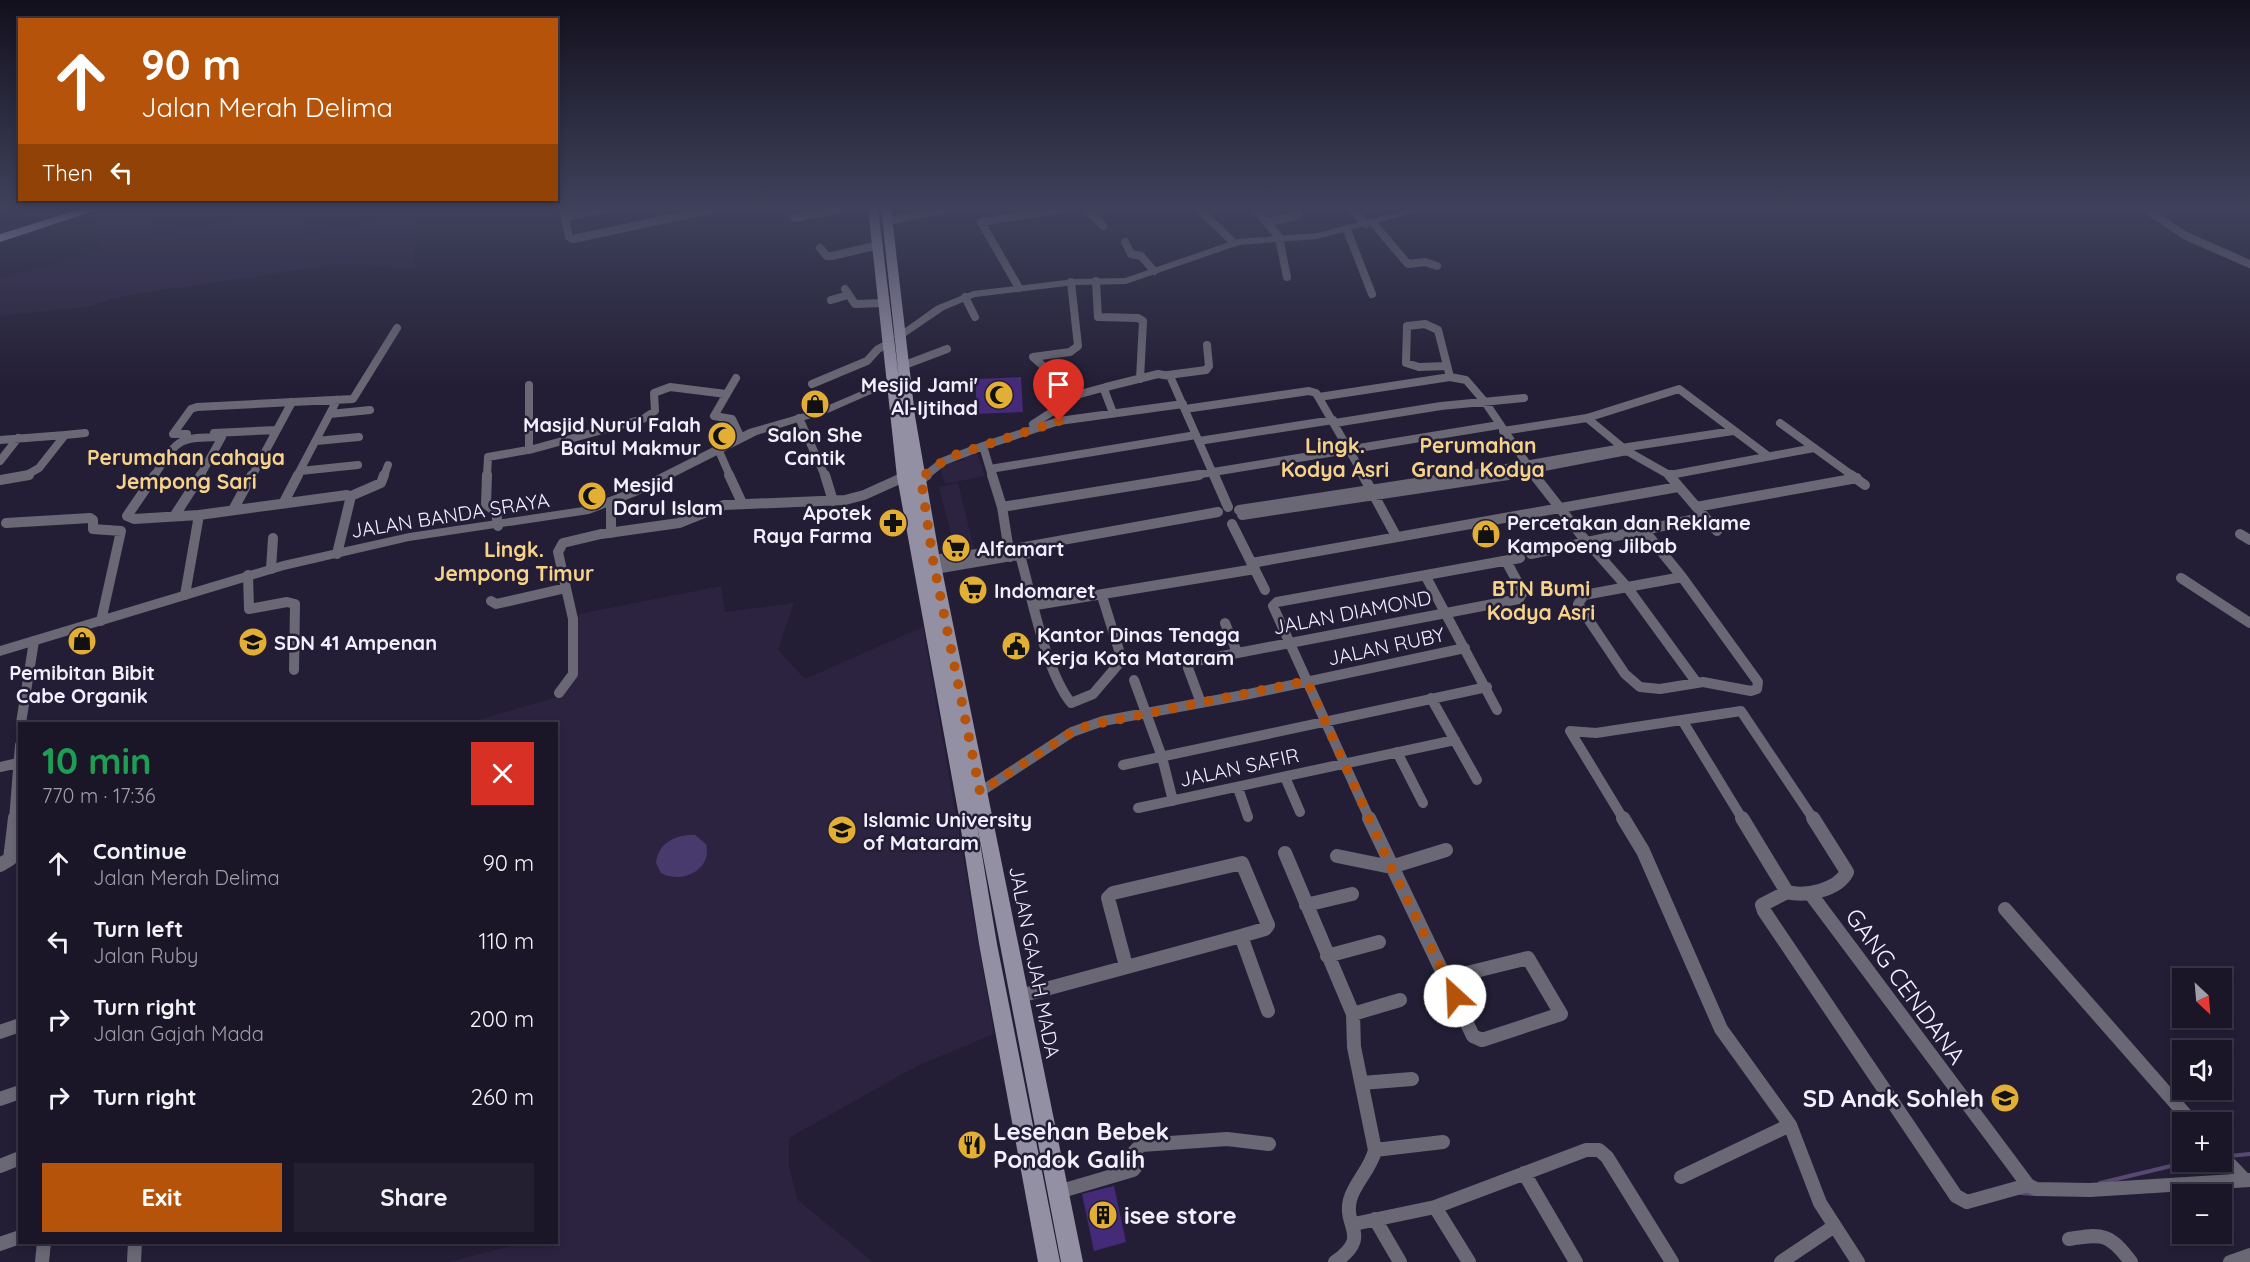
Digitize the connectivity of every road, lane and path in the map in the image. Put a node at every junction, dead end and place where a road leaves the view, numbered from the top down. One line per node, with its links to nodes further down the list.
1 (882, 267): 16 (main road, JALAN GAJAH MADA)
2 (888, 267): 16 (main road, JALAN GAJAH MADA)
3 (1006, 267): 12 (street)
4 (1150, 267): 8 (street)
5 (1166, 267): 8 (street)
6 (1285, 267): 9 (street)
7 (1361, 267): 13 (street)
8 (1154, 271): 10 (street)
9 (1287, 277)
10 (1096, 281): 11 (street); 27 (street)
11 (1071, 282): 12 (street); 33 (street)
12 (1019, 288): 14 (street)
13 (1372, 294)
14 (965, 297): 17 (street); 19 (street)
15 (831, 300): 16 (street)
16 (888, 308): 19 (main road, JALAN GAJAH MADA)
17 (975, 317)
18 (397, 328): 36 (street)
19 (893, 340): 22 (main road, JALAN GAJAH MADA); 28 (main road, JALAN GAJAH MADA); 29 (street)
20 (1207, 345): 26 (street)
21 (947, 349): 22 (street)
22 (902, 366): 43 (main road, JALAN GAJAH MADA)
23 (1447, 366): 23 (street); 24 (street)
24 (1450, 377): 34 (street); 38 (street)
25 (736, 378): 32 (street)
26 (1170, 378): 27 (street); 39 (street)
27 (1140, 379): 31 (street)
28 (892, 381): 43 (main road, JALAN GAJAH MADA); 44 (street, JALAN BANDA SRAYA)
29 (812, 384)
30 (528, 385): 62 (street)
31 (1107, 387): 33 (street); 41 (street)
32 (721, 394): 56 (street); 62 (street)
33 (1077, 396): 50 (street)
34 (1319, 397): 39 (street); 46 (street)
35 (1524, 398): 38 (street)
36 (337, 400): 37 (street); 42 (street)
37 (291, 402): 49 (street); 49 (street)
38 (1485, 402): 46 (street); 48 (street)
39 (1184, 406): 41 (street); 57 (street)
40 (370, 410): 42 (street)
41 (1113, 413): 50 (street)
42 (330, 414): 59 (street)
43 (902, 417): 75 (main road, JALAN GAJAH MADA)
44 (799, 418): 56 (street, JALAN BANDA SRAYA); 80 (street)
45 (1587, 418): 48 (street); 51 (street); 60 (street)
46 (1334, 422): 57 (street); 65 (street)
47 (1780, 423): 61 (street)
48 (1501, 428): 65 (street); 70 (street)
49 (276, 430): 87 (street)
50 (1023, 431): 64 (street)
51 (1733, 431): 60 (street); 66 (street)
52 (85, 434): 53 (street)
53 (65, 435): 55 (street); 76 (street)
54 (358, 437): 59 (street)
55 (18, 438): 58 (street); 67 (street)
56 (741, 438): 63 (street, JALAN BANDA SRAYA)
57 (1198, 438): 71 (street); 73 (street)
58 (0, 440)
59 (316, 441): 72 (street)
60 (1625, 448): 70 (street); 74 (street)
61 (1814, 448): 66 (street); 85 (street)
62 (529, 450): 96 (street)
63 (719, 451): 82 (street, JALAN BANDA SRAYA); 83 (street)
64 (984, 451): 71 (street); 75 (street)
65 (1350, 451): 73 (street); 78 (street)
66 (1768, 456): 74 (street)
67 (0, 461)
68 (358, 465): 72 (street)
69 (388, 465): 79 (street)
70 (1528, 468): 78 (street); 86 (street)
71 (990, 469): 84 (street)
72 (300, 471): 81 (street)
73 (1211, 471): 84 (street); 89 (street)
74 (1670, 475): 77 (street)
75 (912, 478): 80 (street); 93 (main road, JALAN GAJAH MADA)
76 (0, 480)
77 (1678, 487): 85 (street); 86 (street)
78 (1375, 495): 88 (street); 101 (street)
79 (349, 497): 81 (street); 105 (street)
80 (833, 501): 83 (street)
81 (284, 502): 87 (street)
82 (610, 503): 96 (street, JALAN BANDA SRAYA); 99 (street)
83 (742, 503): 99 (street)
84 (1002, 507): 106 (street)
85 (1696, 507): 92 (street)
86 (1560, 509): 101 (street); 104 (street)
87 (233, 510): 91 (street)
88 (1241, 512): 89 (street); 95 (street)
89 (1222, 513): 95 (street); 106 (street)
90 (175, 515): 90 (street); 91 (street)
91 (199, 515): 120 (street)
92 (1705, 517): 97 (street); 98 (street)
93 (920, 521): 110 (main road, JALAN GAJAH MADA); 125 (main road, JALAN GAJAH MADA)
94 (6, 523): 126 (street)
95 (1232, 524): 111 (street)
96 (498, 526): 105 (street, JALAN BANDA SRAYA)
97 (1644, 529): 104 (street); 115 (street)
98 (1717, 531)
99 (611, 533): 118 (street)
100 (2240, 534): 103 (street)
101 (1396, 536): 111 (street)
102 (273, 537): 112 (street)
103 (2250, 540)
104 (1587, 542): 107 (street); 117 (street)
105 (337, 554): 112 (street, JALAN BANDA SRAYA)
106 (1013, 554): 110 (street); 123 (street)
107 (1531, 554)
108 (1520, 558): 109 (street)
109 (1506, 561): 114 (street); 124 (street, JALAN DIAMOND)
110 (934, 565): 125 (main road, JALAN GAJAH MADA)
111 (1253, 566): 119 (street); 121 (street)
112 (271, 569): 113 (street, JALAN BANDA SRAYA)
113 (248, 575): 120 (street, JALAN BANDA SRAYA); 134 (street)
114 (1425, 575): 124 (street); 130 (street)
115 (1682, 577): 117 (street); 137 (street)
116 (2181, 578): 128 (street)
117 (1627, 587): 137 (street); 137 (street)
118 (566, 588): 122 (street); 139 (street)
119 (1265, 590)
120 (185, 595): 126 (street, JALAN BANDA SRAYA)
121 (1102, 596): 123 (street); 123 (street)
122 (490, 601)
123 (1036, 605)
124 (1445, 611): 130 (street, JALAN DIAMOND); 131 (street)
125 (938, 617): 157 (main road, JALAN GAJAH MADA); 185 (main road, JALAN GAJAH MADA)
126 (100, 621): 129 (street, JALAN BANDA SRAYA)
127 (1225, 623): 133 (street)
128 (2250, 623)
129 (34, 641): 132 (street, JALAN BANDA SRAYA); 146 (street)
130 (1289, 643): 133 (street, JALAN DIAMOND); 136 (street)
131 (1465, 648): 136 (street, JALAN RUBY); 138 (street)
132 (0, 651)
133 (1237, 652): 141 (street, JALAN DIAMOND)
134 (294, 670)
135 (1134, 680): 143 (street)
136 (1307, 681): 141 (street, JALAN RUBY); 144 (street)
137 (1697, 683)
138 (1487, 687): 140 (street); 142 (street)
139 (559, 693)
140 (1431, 698): 144 (street); 147 (street)
141 (1201, 703): 143 (street, JALAN RUBY)
142 (1497, 710)
143 (1146, 714): 149 (street); 157 (street, JALAN RUBY)
144 (1324, 720): 149 (street); 151 (street)
145 (1682, 720): 169 (street); 170 (street); 191 (street)
146 (21, 722)
147 (1455, 740): 148 (street, JALAN SAFIR); 155 (street)
148 (1397, 752): 151 (street, JALAN SAFIR); 159 (street)
149 (1162, 757): 152 (street); 158 (street)
150 (18, 763): 153 (street); 163 (street)
151 (1345, 764): 154 (street, JALAN SAFIR); 168 (street)
152 (1123, 765)
153 (0, 767)
154 (1285, 777): 156 (street, JALAN SAFIR); 161 (street)
155 (1477, 780)
156 (1238, 788): 158 (street, JALAN SAFIR); 162 (street)
157 (980, 792): 179 (main road, JALAN GAJAH MADA)
158 (1173, 801): 160 (street, JALAN SAFIR)
159 (1423, 803)
160 (1138, 808)
161 (1300, 812)
162 (1248, 818)
163 (17, 824): 167 (street)
164 (1446, 850): 168 (street)
165 (1285, 853): 172 (street)
166 (1337, 856): 168 (street)
167 (0, 865)
168 (1391, 867): 178 (street)
169 (1785, 889): 170 (street); 201 (street)
170 (1810, 893): 201 (street, GANG CENDANA)
171 (1352, 894): 172 (street)
172 (1306, 905): 176 (street)
173 (2005, 909): 190 (street)
174 (1241, 936): 177 (street); 177 (street); 181 (street)
175 (1379, 942): 176 (street)
176 (1328, 956): 182 (street)
177 (1126, 966): 179 (street)
178 (1447, 978): 178 (street)
179 (1020, 996): 185 (main road, JALAN GAJAH MADA)
180 (1400, 1000): 182 (street)
181 (1268, 1011)
182 (1353, 1014): 187 (street)
183 (18, 1026): 184 (street)
184 (0, 1032)
185 (1020, 1049): 202 (main road, JALAN GAJAH MADA); 215 (main road, JALAN GAJAH MADA)
186 (1412, 1079): 187 (street)
187 (1362, 1083): 194 (street)
188 (18, 1093): 189 (street)
189 (0, 1099)
190 (2183, 1112)
191 (1790, 1125): 199 (street); 206 (street)
192 (1443, 1142): 194 (street)
193 (1269, 1144): 202 (street)
194 (1375, 1150): 205 (street)
195 (18, 1159): 196 (street)
196 (0, 1166)
197 (2232, 1166): 200 (street)
198 (1524, 1173): 203 (street); 220 (street); 221 (street)
199 (1681, 1177)
200 (2247, 1180): 201 (street)
201 (2028, 1185)
202 (1058, 1192): 216 (main road, JALAN GAJAH MADA)
203 (1435, 1207): 204 (street); 219 (street)
204 (1375, 1219): 205 (street); 218 (street)
205 (1354, 1224): 217 (street)
206 (1833, 1227): 222 (street); 223 (street)
207 (18, 1238): 209 (street)
208 (2069, 1239): 224 (street)
209 (0, 1244)
210 (44, 1244): 213 (street)
211 (135, 1244): 214 (street)
212 (2250, 1255): 225 (street)
213 (42, 1262)
214 (134, 1262)
215 (1049, 1262)
216 (1072, 1262)
217 (1335, 1262)
218 (1400, 1262)
219 (1469, 1262)
220 (1576, 1262)
221 (1672, 1262)
222 (1781, 1262)
223 (1858, 1262)
224 (2131, 1262)
225 (2230, 1262)

